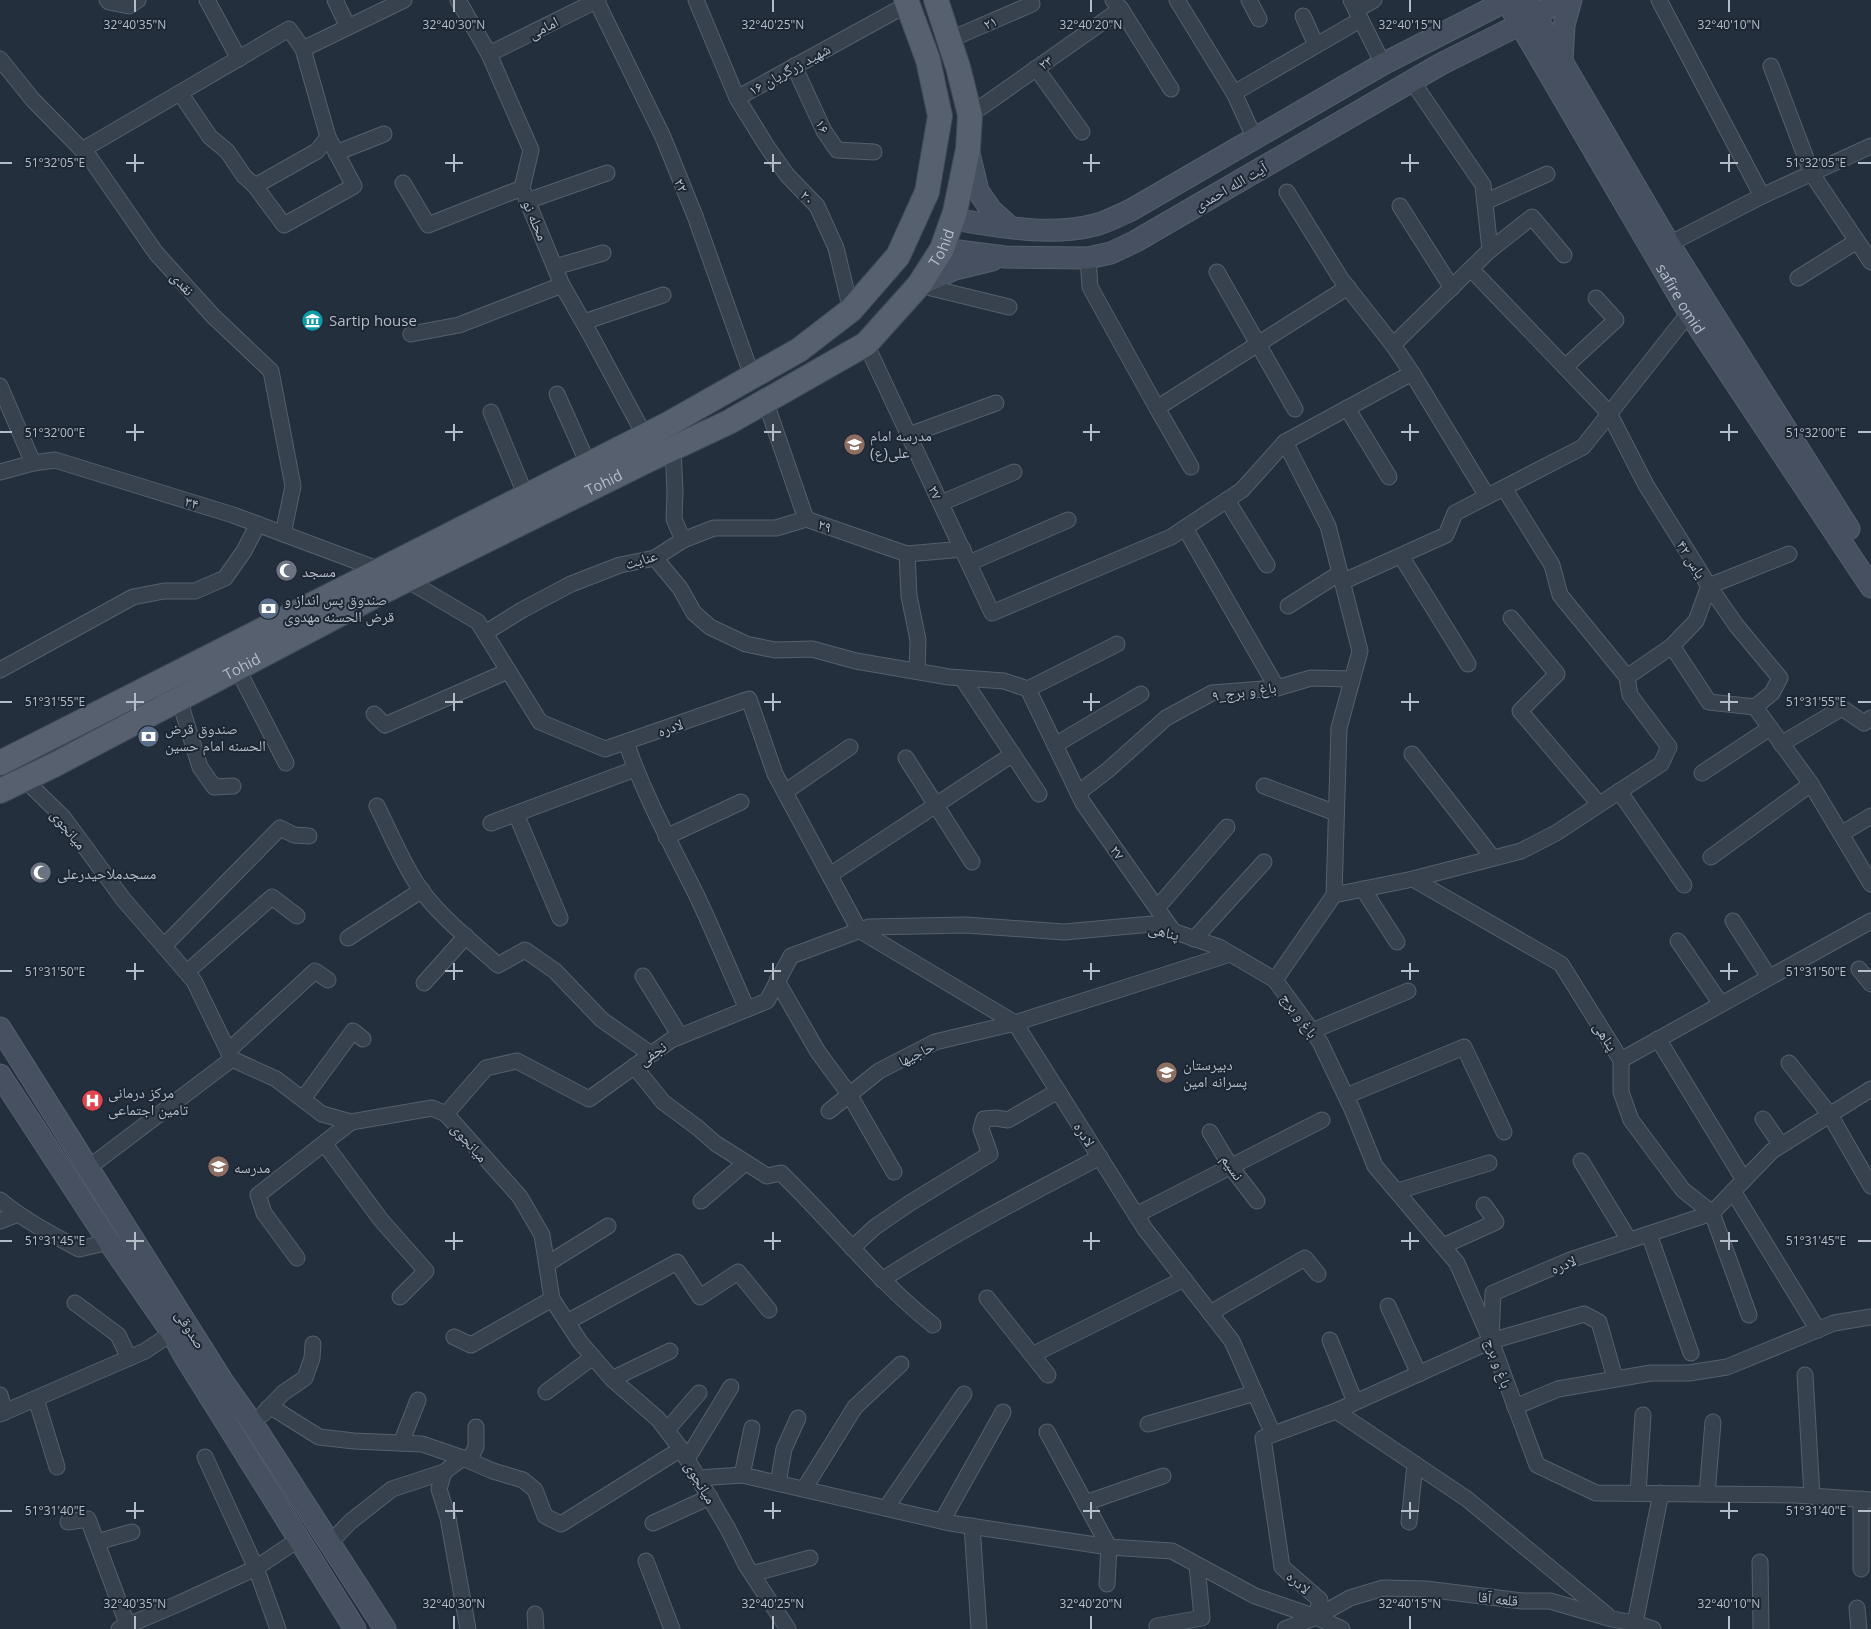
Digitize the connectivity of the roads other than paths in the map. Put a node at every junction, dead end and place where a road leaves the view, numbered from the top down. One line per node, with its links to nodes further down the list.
1 (107, 0): 2 (street)
2 (138, 0)
3 (207, 0): 30 (street)
4 (335, 0): 23 (street)
5 (404, 0): 23 (street)
6 (458, 0): 28 (street, محله نو)
7 (597, 0): 28 (street, امامی); 93 (street, ۲۲)
8 (696, 0): 41 (street, ۱۶ شهید زرگریان)
9 (936, 0): 24 (main road, Tohid)
10 (1176, 0): 40 (street)
11 (1248, 0): 22 (street)
12 (1374, 0): 20 (street)
13 (1562, 0): 19 (street, آیت الله احمدی)
14 (1571, 0): 36 (street)
15 (1659, 0): 59 (street)
16 (907, 2): 33 (street, ۱۶ شهید زرگریان); 84 (main road, Tohid)
17 (1032, 4): 24 (street, ۲۱)
18 (1117, 5): 35 (street, ۲۳); 38 (street)
19 (1517, 7): 25 (street, آیت الله احمدی); 32 (street, آیت الله احمدی); 36 (street, safire omid)
20 (1356, 10): 26 (street); 31 (street)
21 (1303, 16): 26 (street)
22 (1259, 19)
23 (348, 27): 27 (street)
24 (949, 40): 42 (main road, Tohid)
25 (1424, 42): 31 (street, آیت الله احمدی); 32 (street)
26 (1316, 45): 40 (street)
27 (303, 48): 30 (street); 45 (street)
28 (489, 54): 58 (street, محله نو)
29 (0, 59): 49 (street, نقدی)
30 (239, 59): 39 (street)
31 (1383, 64): 46 (street, آیت الله احمدی)
32 (1441, 64): 37 (street, آیت الله احمدی)
33 (794, 66): 41 (street, ۱۶ شهید زرگریان); 50 (street, ۱۶)
34 (1771, 66): 54 (street)
35 (1036, 68): 42 (street, ۲۳); 43 (street)
36 (1560, 70): 65 (street, safire omid); 85 (street, safire omid)
37 (1412, 81): 60 (street); 71 (street, آیت الله احمدی)
38 (1171, 89)
39 (180, 93): 49 (street); 56 (street)
40 (1234, 93): 46 (street)
41 (737, 98): 84 (street, ۲۰)
42 (970, 115): 48 (main road, Tohid)
43 (1082, 132)
44 (384, 134): 51 (street)
45 (328, 137): 51 (street); 56 (street)
46 (1255, 139): 63 (street, آیت الله احمدی)
47 (1871, 146): 54 (street)
48 (968, 149): 62 (main road, Tohid); 63 (street)
49 (82, 150): 123 (street, نقدی)
50 (874, 152)
51 (336, 153): 56 (street)
52 (608, 173): 58 (street)
53 (1547, 174): 60 (street)
54 (1812, 174): 59 (street); 64 (street)
55 (403, 183): 58 (street)
56 (255, 186)
57 (1287, 192): 79 (street)
58 (524, 194): 73 (street, محله نو)
59 (1762, 196): 65 (street)
60 (1485, 202): 67 (street)
61 (1400, 206): 80 (street)
62 (952, 219): 63 (street, آیت الله احمدی); 66 (main road, Tohid)
63 (1011, 227): 70 (street)
64 (1857, 242): 72 (street); 76 (street)
65 (1669, 244): 130 (street, safire omid)
66 (942, 249): 70 (street, آیت الله احمدی); 78 (main road, Tohid)
67 (1490, 250): 69 (street); 74 (street)
68 (603, 253): 73 (street)
69 (1564, 255)
70 (1005, 257): 71 (street, آیت الله احمدی); 78 (street, آیت الله احمدی)
71 (1088, 258): 98 (street)
72 (1871, 262)
73 (555, 267): 77 (street, محله نو)
74 (1471, 269): 80 (street); 91 (street, یاس ۴۲)
75 (1217, 272): 89 (street)
76 (1798, 278)
77 (562, 285): 86 (street, محله نو); 87 (street)
78 (919, 285): 83 (street); 88 (main road, Tohid)
79 (1348, 287): 89 (street); 90 (street)
80 (1452, 288): 90 (street)
81 (663, 295): 86 (street)
82 (1596, 298): 91 (street)
83 (1009, 307)
84 (851, 310): 93 (main road, Tohid)
85 (1689, 314): 102 (street); 136 (street, safire omid)
86 (584, 322): 104 (street, محله نو)
87 (411, 334)
88 (866, 344): 96 (main road, Tohid); 103 (street, ۲۷)
89 (1258, 344): 98 (street); 100 (street)
90 (1393, 346): 92 (street)
91 (1565, 367): 102 (street, یاس ۴۲)
92 (1412, 373): 99 (street); 115 (street)
93 (752, 376): 104 (main road, Tohid)
94 (0, 386): 107 (street)
95 (558, 394): 108 (street)
96 (766, 402): 106 (main road, Tohid); 118 (street, ۲۹)
97 (996, 403): 103 (street)
98 (1157, 408): 109 (street)
99 (1347, 408): 105 (street); 112 (street)
100 (1294, 409)
101 (491, 412): 114 (street)
102 (1609, 413): 113 (street); 135 (street, یاس ۴۲)
103 (909, 434): 117 (street, ۲۷)
104 (645, 436): 108 (main road, Tohid)
105 (1285, 442): 116 (street); 133 (street)
106 (673, 448): 121 (main road, Tohid); 124 (street)
107 (33, 463): 110 (street, ۳۴); 120 (street, ۳۴)
108 (588, 464): 114 (main road, Tohid)
109 (1192, 467)
110 (0, 472)
111 (1014, 472): 117 (street)
112 (1389, 477)
113 (1504, 488): 115 (street); 147 (street)
114 (526, 496): 121 (main road, Tohid)
115 (1488, 496): 128 (street)
116 (1227, 500): 122 (street); 131 (street)
117 (941, 503): 127 (street, ۲۷)
118 (806, 519): 124 (street, عنایت); 125 (street, ۲۹)
119 (1068, 520): 127 (street, ۲۹)
120 (258, 524): 123 (street, ۳۴); 144 (street)
121 (487, 528): 132 (main road, Tohid); 134 (main road, Tohid)
122 (1185, 528): 127 (street, ۲۷); 150 (street)
123 (284, 534): 132 (street, ۳۴)
124 (683, 540): 129 (street, عنایت)
125 (907, 554): 127 (street, ۲۹); 146 (street)
126 (1789, 554): 135 (street)
127 (966, 556)
128 (1400, 556): 133 (street); 142 (street)
129 (655, 558): 139 (street, عنایت); 146 (street)
130 (1871, 563)
131 (1267, 565)
132 (380, 570): 165 (main road, Tohid)
133 (1341, 578): 137 (street); 149 (street)
134 (407, 580): 139 (street, لادره); 143 (main road, Tohid)
135 (1709, 586): 141 (street, یاس ۴۲); 154 (street)
136 (1871, 587)
137 (1288, 606)
138 (1511, 618): 179 (street)
139 (485, 633): 145 (street, لادره)
140 (1117, 644): 151 (street)
141 (1672, 646): 147 (street); 154 (street)
142 (1468, 664)
143 (237, 668): 153 (main road, Tohid); 166 (street)
144 (0, 670)
145 (508, 670): 155 (street); 158 (street, لادره)
146 (917, 671): 148 (street)
147 (1628, 677): 174 (street)
148 (962, 678): 151 (street); 162 (street)
149 (1352, 679): 150 (street, ۹_باغ و برج); 182 (street)
150 (1277, 688): 176 (street, ۹_باغ و برج)
151 (1028, 689): 159 (street, ۲۷)
152 (1140, 694): 159 (street)
153 (179, 699): 169 (main road, Tohid); 171 (street)
154 (1755, 707): 157 (street)
155 (374, 714)
156 (1871, 718): 160 (street)
157 (1770, 728): 160 (street); 168 (street)
158 (626, 742): 167 (street); 175 (street, لادره)
159 (1055, 744): 176 (street, ۲۷)
160 (1781, 744): 170 (street)
161 (850, 747): 175 (street)
162 (1013, 754): 177 (street); 180 (street)
163 (1412, 754): 191 (street)
164 (906, 758): 180 (street)
165 (0, 763)
166 (286, 763)
167 (635, 769): 183 (street); 189 (street)
168 (1702, 773)
169 (24, 779): 173 (main road, Tohid); 213 (street, میانجوی)
170 (1811, 784): 187 (street); 190 (street)
171 (232, 786)
172 (1264, 786): 182 (street)
173 (0, 791)
174 (1619, 791): 179 (street); 197 (street)
175 (785, 792): 194 (street, لادره)
176 (1078, 793): 201 (street, ۲۷)
177 (1039, 794)
178 (741, 802): 189 (street)
179 (1600, 804): 191 (street)
180 (936, 805): 192 (street); 194 (street)
181 (377, 806): 199 (street)
182 (1336, 813): 200 (street)
183 (516, 814): 185 (street); 203 (street)
184 (1871, 816): 187 (street)
185 (491, 824)
186 (1228, 827): 201 (street)
187 (1841, 834): 196 (street)
188 (309, 836): 213 (street)
189 (666, 837): 226 (street)
190 (1711, 857)
191 (1493, 858): 195 (street)
192 (972, 862)
193 (1264, 862): 210 (street)
194 (830, 875): 206 (street, لادره)
195 (1413, 879): 198 (street); 235 (street, پناهی)
196 (1871, 884)
197 (1684, 885)
198 (1363, 889): 200 (street); 212 (street)
199 (422, 890): 208 (street); 209 (street)
200 (1334, 895): 220 (street)
201 (1157, 908): 207 (street, ۲۷)
202 (298, 916): 216 (street)
203 (560, 918)
204 (1871, 920): 218 (street, پناهی)
205 (1734, 921): 218 (street)
206 (859, 930): 207 (street, پناهی); 221 (street, نجفی); 227 (street)
207 (1173, 931): 210 (street, پناهی)
208 (466, 936): 222 (street); 233 (street)
209 (348, 938)
210 (1194, 939): 214 (street, پناهی)
211 (1678, 941): 225 (street)
212 (1397, 942)
213 (164, 946): 216 (street, میانجوی)
214 (1230, 954): 220 (street, پناهی); 227 (street)
215 (1860, 970): 223 (street)
216 (187, 972): 234 (street, میانجوی)
217 (643, 976): 230 (street)
218 (1769, 977): 225 (street, پناهی)
219 (328, 980): 234 (street)
220 (1275, 980): 229 (street, باغ و برج)
221 (777, 982): 226 (street, نجفی); 241 (street)
222 (424, 983)
223 (1871, 984)
224 (1408, 991): 229 (street)
225 (1721, 1004): 232 (street, پناهی)
226 (748, 1009): 230 (street, نجفی)
227 (1016, 1023): 240 (street, لادره); 241 (street, حاجیها)
228 (0, 1028): 259 (street, صدوقی)
229 (1312, 1031): 242 (street, باغ و برج)
230 (680, 1036): 233 (street, نجفی)
231 (363, 1039): 243 (street)
232 (1658, 1039): 235 (street, پناهی); 261 (street)
233 (651, 1054): 237 (street, نجفی)
234 (230, 1055): 243 (street, میانجوی); 259 (street)
235 (1621, 1060): 269 (street)
236 (1789, 1063): 246 (street)
237 (634, 1066): 245 (street, نجفی); 257 (street)
238 (0, 1075): 276 (street, صدوقی)
239 (1871, 1089): 246 (street, لادره)
240 (1058, 1091): 254 (street, لادره); 278 (street)
241 (849, 1094): 244 (street, حاجیها); 260 (street)
242 (1346, 1096): 251 (street); 263 (street, باغ و برج)
243 (303, 1099): 249 (street, میانجوی)
244 (829, 1111)
245 (446, 1114): 249 (street, میانجوی); 280 (street, میانجوی)
246 (1830, 1115): 253 (street, لادره); 262 (street)
247 (1763, 1119): 253 (street)
248 (1322, 1120): 258 (street)
249 (351, 1122): 252 (street)
250 (1210, 1132): 258 (street, نسیم)
251 (1504, 1132)
252 (324, 1143): 279 (street); 284 (street)
253 (1780, 1146): 261 (street, لادره)
254 (1100, 1157): 271 (street, لادره); 283 (street)
255 (1581, 1161): 275 (street)
256 (1489, 1162): 263 (street)
257 (745, 1163): 266 (street); 278 (street)
258 (1231, 1167): 267 (street, نسیم); 271 (street)
259 (88, 1168): 329 (street, صدوقی)
260 (894, 1172)
261 (1744, 1180): 264 (street, لادره)
262 (1871, 1186)
263 (1398, 1191): 277 (street, باغ و برج)
264 (1733, 1191): 269 (street, لادره); 295 (street)
265 (0, 1200): 270 (street)
266 (701, 1201)
267 (1257, 1201)
268 (1484, 1205): 277 (street)
269 (1712, 1213): 274 (street, لادره); 291 (street)
270 (18, 1214): 272 (street); 276 (street)
271 (1136, 1215): 282 (street, لادره)
272 (0, 1221)
273 (608, 1226): 280 (street)
274 (1649, 1234): 275 (street, لادره); 302 (street)
275 (1629, 1240): 299 (street, لادره)
276 (109, 1242): 296 (street, صدوقی)
277 (1443, 1246): 299 (street, باغ و برج)
278 (852, 1248): 283 (street)
279 (297, 1258)
280 (547, 1264): 286 (street, میانجوی)
281 (1318, 1274): 290 (street)
282 (1184, 1279): 290 (street, لادره); 303 (street)
283 (882, 1280): 294 (street)
284 (400, 1297)
285 (987, 1298): 303 (street)
286 (552, 1299): 293 (street, میانجوی); 297 (street)
287 (75, 1303): 305 (street)
288 (1388, 1306): 307 (street)
289 (770, 1310): 293 (street)
290 (1210, 1313): 314 (street, لادره)
291 (1749, 1315)
292 (1871, 1316): 295 (street)
293 (567, 1322): 304 (street, میانجوی)
294 (933, 1325)
295 (1818, 1330): 310 (street)
296 (172, 1333): 305 (street); 362 (street, صدوقی)
297 (454, 1337)
298 (1330, 1340): 320 (street)
299 (1491, 1341): 307 (street); 310 (street); 321 (street, باغ و برج)
300 (313, 1344): 322 (street)
301 (670, 1351): 311 (street)
302 (1692, 1353)
303 (1032, 1355): 308 (street)
304 (593, 1357): 311 (street, میانجوی); 313 (street)
305 (129, 1358): 318 (street)
306 (900, 1364): 347 (street)
307 (1419, 1374): 320 (street)
308 (1048, 1375)
309 (1805, 1376): 351 (street)
310 (1615, 1378): 321 (street)
311 (612, 1379): 333 (street, میانجوی)
312 (731, 1388): 337 (street)
313 (546, 1392)
314 (1255, 1392): 330 (street); 335 (street, لادره)
315 (699, 1393): 333 (street)
316 (964, 1394): 355 (street)
317 (0, 1395): 325 (street)
318 (36, 1399): 325 (street); 341 (street)
319 (418, 1400): 336 (street)
320 (1355, 1402): 323 (street)
321 (1515, 1407): 348 (street, باغ و برج)
322 (268, 1408): 329 (street); 336 (street)
323 (1336, 1411): 335 (street); 340 (street)
324 (1003, 1412): 356 (street)
325 (3, 1413)
326 (1643, 1415): 348 (street)
327 (798, 1418): 346 (street)
328 (1713, 1422): 350 (street)
329 (253, 1424): 364 (street, صدوقی)
330 (1148, 1424)
331 (476, 1427): 339 (street)
332 (752, 1428): 343 (street)
333 (667, 1430): 337 (street, میانجوی)
334 (1047, 1432): 354 (street)
335 (1273, 1434): 376 (street, لادره)
336 (401, 1443): 339 (street)
337 (684, 1454): 339 (street); 345 (street, میانجوی)
338 (205, 1457): 370 (street)
339 (466, 1459): 342 (street)
340 (1415, 1464): 358 (street); 375 (street)
341 (57, 1467)
342 (444, 1472): 364 (street); 383 (street)
343 (742, 1475): 345 (street); 346 (street)
344 (1163, 1476): 354 (street)
345 (699, 1478): 352 (street, میانجوی)
346 (778, 1483): 347 (street)
347 (804, 1489): 355 (street)
348 (1638, 1493): 349 (street, باغ و برج)
349 (1661, 1494): 350 (street, باغ و برج); 377 (street)
350 (1707, 1494): 351 (street, باغ و برج)
351 (1812, 1496): 353 (street, باغ و برج)
352 (710, 1497): 359 (street); 372 (street, میانجوی)
353 (1866, 1499): 371 (street)
354 (1085, 1503): 365 (street)
355 (886, 1508): 356 (street)
356 (942, 1521): 360 (street)
357 (68, 1522): 363 (street)
358 (1409, 1522)
359 (653, 1523)
360 (972, 1526): 365 (street); 386 (street)
361 (132, 1532): 363 (street)
362 (299, 1539): 370 (street); 381 (street, صدوقی)
363 (97, 1542): 379 (street)
364 (329, 1544): 382 (street, صدوقی)
365 (1109, 1547): 369 (street); 373 (street)
366 (810, 1558): 372 (street)
367 (646, 1561): 384 (street)
368 (1760, 1562): 390 (street)
369 (1196, 1564): 376 (street); 378 (street)
370 (256, 1568): 379 (street); 380 (street)
371 (1861, 1569)
372 (752, 1574): 385 (street, میانجوی)
373 (1108, 1584)
374 (1857, 1608): 391 (street)
375 (1612, 1619): 376 (street, قلعه آقا); 377 (street, قلعه آقا)
376 (1318, 1623): 387 (street, قلعه آقا); 388 (street)
377 (1635, 1623): 389 (street, قلعه آقا)
378 (1157, 1626)
379 (125, 1628)
380 (278, 1629)
381 (355, 1629)
382 (385, 1629)
383 (468, 1629)
384 (672, 1629)
385 (788, 1629)
386 (979, 1629)
387 (1285, 1629)
388 (1342, 1629)
389 (1653, 1629)
390 (1761, 1629)
391 (1859, 1629)

